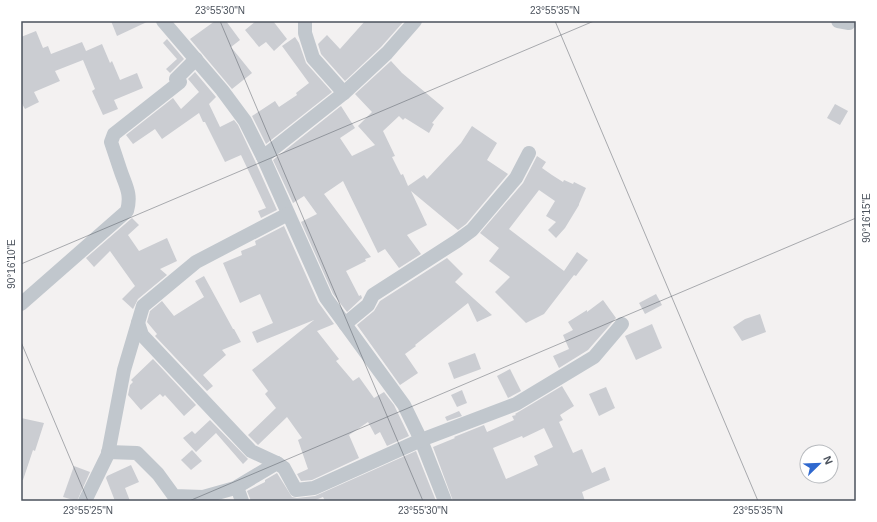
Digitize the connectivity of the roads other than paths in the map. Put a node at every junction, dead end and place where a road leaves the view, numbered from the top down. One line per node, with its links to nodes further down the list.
1 (163, 21): 4 (street)
2 (305, 21): 5 (street)
3 (415, 21): 5 (street)
4 (196, 59): 7 (street); 9 (street)
5 (344, 93): 7 (street)
6 (529, 153): 11 (street)
7 (263, 157): 8 (street)
8 (288, 214): 10 (street); 11 (street)
9 (21, 304)
10 (138, 324): 14 (street); 15 (street)
11 (345, 324): 13 (street)
12 (622, 324): 13 (street)
13 (421, 440): 15 (street); 19 (street)
14 (108, 452): 16 (street); 17 (street)
15 (277, 463): 16 (street)
16 (236, 487): 18 (street)
17 (85, 501)
18 (242, 501)
19 (445, 501)

